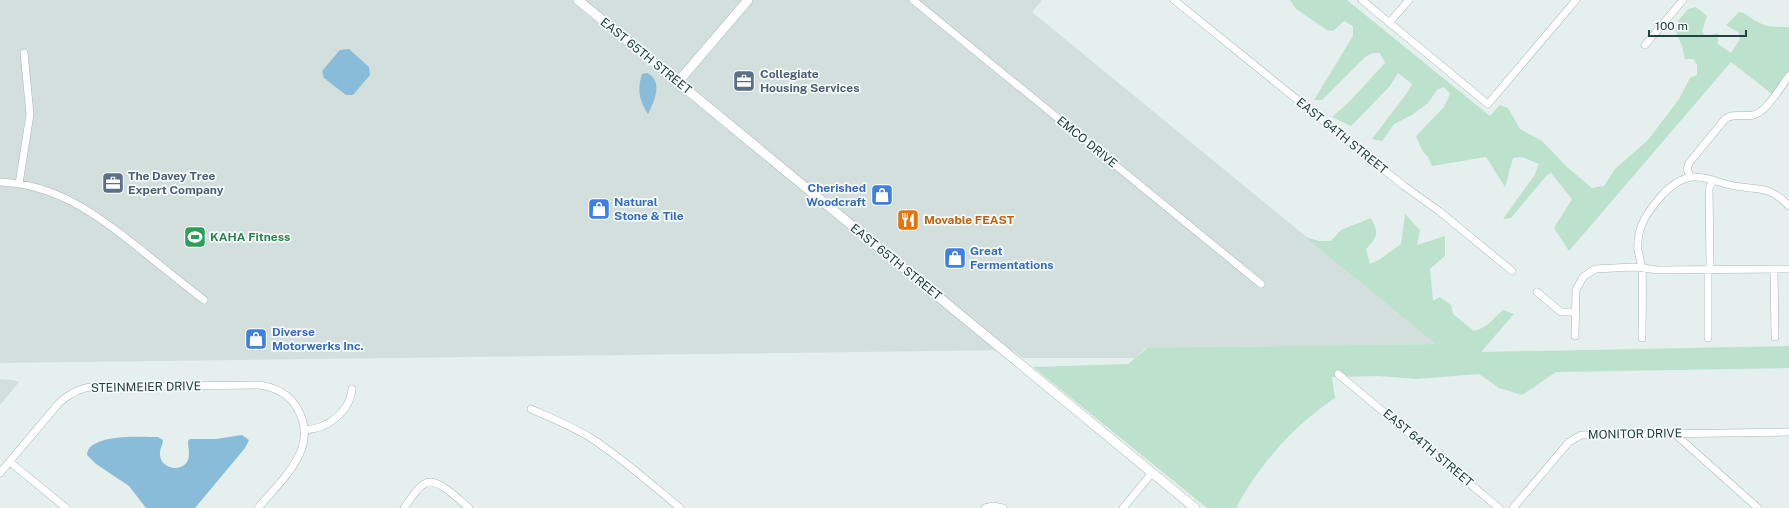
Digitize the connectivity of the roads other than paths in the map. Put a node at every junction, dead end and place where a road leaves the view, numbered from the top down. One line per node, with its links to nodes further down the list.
1 (578, 0): 13 (street, EAST 65TH STREET)
2 (748, 0): 13 (street)
3 (913, 0): 24 (street, EMCO DRIVE)
4 (1174, 0): 23 (street, EAST 64TH STREET)
5 (1362, 0): 9 (street)
6 (1409, 0): 9 (street)
7 (1576, 0): 9 (street)
8 (1683, 0): 10 (street)
9 (1389, 23)
10 (1645, 45)
11 (24, 53): 17 (street)
12 (1789, 76): 14 (street)
13 (678, 82): 40 (street, EAST 65TH STREET)
14 (1690, 176): 15 (street); 19 (street)
15 (1713, 180): 18 (street); 22 (street)
16 (0, 182): 17 (street)
17 (19, 184): 26 (street)
18 (1789, 206)
19 (1642, 268): 22 (street); 27 (street); 30 (street)
20 (1774, 269): 21 (street); 22 (street); 29 (street)
21 (1789, 269)
22 (1709, 270): 31 (street)
23 (1512, 271)
24 (1261, 284)
25 (1537, 292): 27 (street)
26 (204, 300)
27 (1575, 312): 28 (street)
28 (1575, 336)
29 (1775, 337)
30 (1642, 338)
31 (1708, 338)
32 (1338, 374): 50 (street, EAST 64TH STREET)
33 (352, 389): 35 (street)
34 (530, 409): 45 (street)
35 (305, 430): 38 (street, STEINMEIER DRIVE); 42 (street)
36 (1789, 432): 37 (street, MONITOR DRIVE)
37 (1675, 434): 51 (street, MONITOR DRIVE); 52 (street)
38 (10, 462): 39 (street, STEINMEIER DRIVE); 41 (street)
39 (0, 473)
40 (1152, 473): 48 (street); 49 (street, EAST 65TH STREET)
41 (66, 508)
42 (258, 508)
43 (404, 508): 44 (street)
44 (469, 508)
45 (680, 508)
46 (984, 508): 47 (street)
47 (1003, 508)
48 (1123, 508)
49 (1195, 508)
50 (1499, 508)
51 (1513, 508)
52 (1758, 508)

